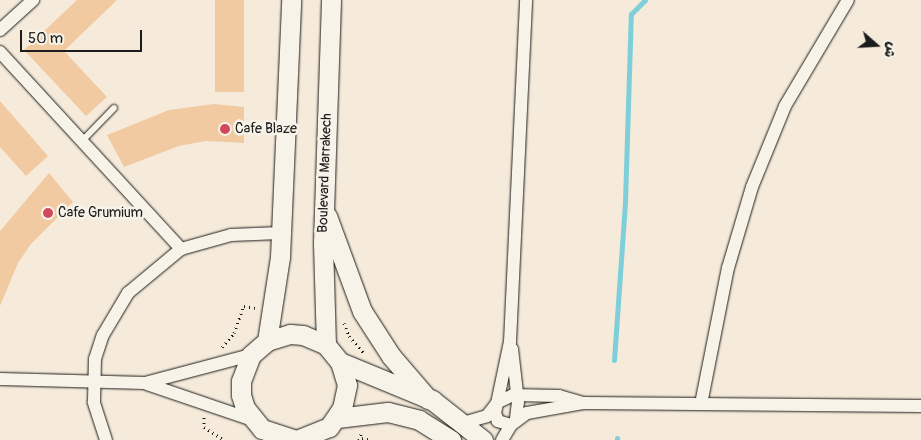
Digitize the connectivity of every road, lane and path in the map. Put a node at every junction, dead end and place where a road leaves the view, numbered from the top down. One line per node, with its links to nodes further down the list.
1 (33, 0): 6 (street)
2 (291, 0): 11 (main road)
3 (331, 0): 10 (main road, Boulevard Marrakech)
4 (526, 0): 16 (street)
5 (848, 0): 30 (street)
6 (0, 30)
7 (0, 52): 9 (street)
8 (114, 108): 9 (lane)
9 (82, 141): 12 (street)
10 (323, 208): 13 (main road, Boulevard Marrakech); 26 (main road)
11 (280, 233): 12 (street); 14 (main road)
12 (181, 249): 23 (street)
13 (324, 310): 17 (main road, Boulevard Marrakech); 21 (path)
14 (273, 312): 15 (main road); 20 (path)
15 (267, 341): 17 (main road); 18 (main road)
16 (510, 342): 25 (street); 28 (street)
17 (326, 345): 19 (main road)
18 (251, 355): 20 (street); 35 (main road)
19 (340, 362): 21 (main road); 32 (main road)
20 (203, 370): 24 (street)
21 (369, 374): 26 (main road)
22 (0, 378): 23 (street)
23 (93, 381): 24 (street); 38 (street)
24 (145, 383): 27 (street)
25 (517, 394): 28 (street); 29 (street); 33 (street)
26 (428, 399): 34 (main road)
27 (205, 402): 35 (street); 39 (path)
28 (498, 402): 33 (street); 34 (street)
29 (584, 403): 30 (street); 33 (street)
30 (701, 404): 31 (street)
31 (921, 406)
32 (337, 418): 36 (main road); 42 (main road)
33 (513, 422): 44 (street)
34 (463, 423): 43 (main road)
35 (259, 430): 40 (main road)
36 (319, 437): 40 (main road)
37 (362, 438): 41 (path)
38 (106, 440)
39 (224, 440)
40 (296, 440)
41 (372, 440)
42 (451, 440)
43 (482, 440)
44 (502, 440)

